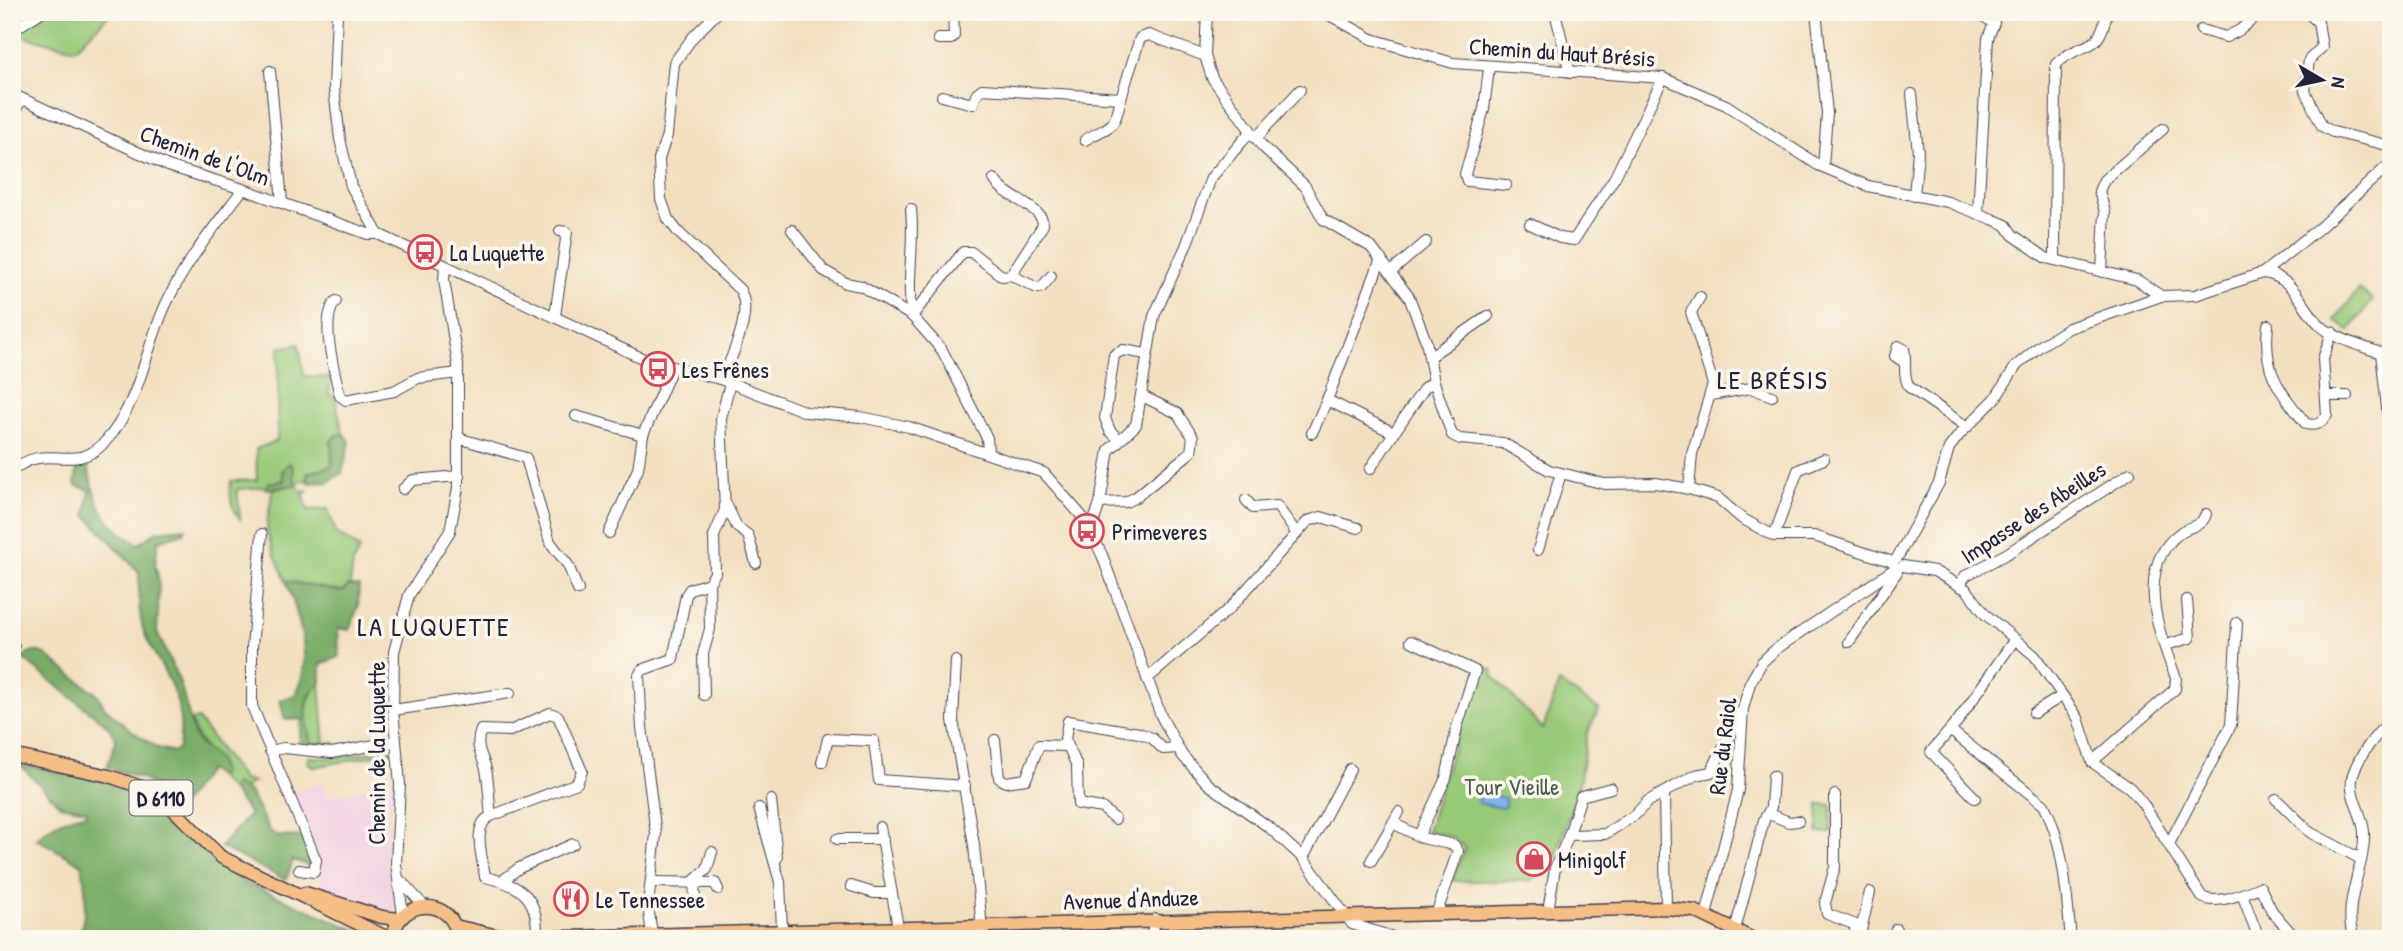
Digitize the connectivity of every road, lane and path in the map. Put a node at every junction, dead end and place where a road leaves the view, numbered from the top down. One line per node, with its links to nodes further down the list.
1 (41, 12): 14 (street)
2 (337, 12): 44 (street)
3 (718, 12): 68 (street)
4 (953, 12): 15 (street)
5 (1207, 12): 16 (street)
6 (1324, 12): 17 (street, Chemin du Haut Brésis)
7 (1555, 12): 19 (street)
8 (1816, 12): 33 (street)
9 (1984, 12): 40 (street)
10 (2107, 12): 47 (street)
11 (2261, 12): 13 (street)
12 (2307, 12): 31 (street)
13 (2201, 30)
14 (12, 31)
15 (938, 39)
16 (1205, 56): 25 (street); 29 (street)
17 (1489, 68): 19 (street, Chemin du Haut Brésis); 35 (street)
18 (270, 71): 38 (street)
19 (1570, 73): 20 (street, Chemin du Haut Brésis)
20 (1663, 78): 33 (street, Chemin du Haut Brésis); 41 (street)
21 (1300, 90): 29 (street)
22 (12, 94): 26 (street, Chemin de l'Olm)
23 (1912, 94): 37 (street)
24 (942, 96): 25 (street)
25 (1121, 98): 30 (street)
26 (23, 100): 27 (street); 36 (street, Chemin de l'Olm)
27 (12, 124)
28 (2163, 130): 50 (street)
29 (1254, 135): 46 (street); 62 (street)
30 (1084, 140)
31 (2391, 146)
32 (2391, 163): 51 (street)
33 (1823, 167): 37 (street, Chemin du Haut Brésis)
34 (994, 179): 52 (street)
35 (1506, 185)
36 (243, 189): 38 (street, Chemin de l'Olm); 87 (street)
37 (1914, 196): 40 (street, Chemin du Haut Brésis)
38 (282, 202): 44 (street, Chemin de l'Olm)
39 (911, 209): 58 (street)
40 (1978, 214): 47 (street, Chemin du Haut Brésis)
41 (1530, 224)
42 (792, 230): 58 (street)
43 (561, 231): 57 (street)
44 (378, 234): 48 (street, Chemin de l'Olm)
45 (1426, 242): 49 (street)
46 (1381, 259): 49 (street); 75 (street)
47 (2054, 260): 50 (street, Chemin du Haut Brésis)
48 (445, 266): 57 (street, Chemin de l'Olm); 67 (street, Chemin de la Luquette)
49 (1391, 272): 64 (street)
50 (2102, 272): 54 (street, Chemin du Haut Brésis)
51 (2263, 273): 54 (street); 61 (street)
52 (1011, 275): 53 (street); 58 (street)
53 (1051, 276)
54 (2161, 296): 77 (street)
55 (1700, 297): 70 (street)
56 (336, 301): 67 (street)
57 (555, 316): 66 (street, Chemin de l'Olm)
58 (912, 316): 84 (street)
59 (1488, 316): 64 (street)
60 (2268, 325): 73 (street)
61 (2332, 332): 63 (street); 73 (street)
62 (1146, 354): 71 (street); 82 (street)
63 (2386, 355): 83 (street)
64 (1429, 357): 69 (street)
65 (1905, 363): 77 (street)
66 (672, 368): 68 (street, Chemin de l'Olm); 80 (street)
67 (458, 373): 81 (street, Chemin de la Luquette)
68 (727, 381): 84 (street, Chemin de l'Olm); 94 (street)
69 (1434, 382): 79 (street); 88 (street)
70 (1711, 395): 72 (street); 92 (street)
71 (1142, 396): 82 (street); 95 (street)
72 (1772, 396)
73 (2326, 396): 74 (street)
74 (2347, 396)
75 (1327, 400): 78 (street); 79 (street)
76 (576, 416): 80 (street)
77 (1967, 428): 105 (street)
78 (1312, 433)
79 (1394, 433): 86 (street)
80 (643, 435): 100 (street)
81 (458, 438): 90 (street, Chemin de la Luquette); 108 (street)
82 (1119, 439): 95 (street)
83 (2391, 444)
84 (988, 452): 98 (street, Chemin de l'Olm)
85 (1824, 459): 102 (street)
86 (1370, 470)
87 (12, 471)
88 (1562, 473): 92 (street); 103 (street)
89 (2130, 473): 107 (street, Impasse des Abeilles)
90 (459, 476): 91 (street); 121 (street, Chemin de la Luquette)
91 (403, 489)
92 (1689, 489): 102 (street)
93 (1246, 500): 99 (street)
94 (724, 501): 104 (street); 106 (street)
95 (1100, 503): 98 (street)
96 (2206, 514): 114 (street)
97 (1358, 528): 99 (street)
98 (1091, 530): 116 (street, Chemin de l'Olm)
99 (1295, 531): 116 (street)
100 (609, 533)
101 (262, 534): 129 (street)
102 (1774, 536): 105 (street)
103 (1538, 550)
104 (756, 563)
105 (1898, 565): 107 (street); 113 (street); 120 (street, Rue du Raiol)
106 (709, 583): 118 (street); 165 (street)
107 (1960, 586): 111 (street)
108 (578, 590)
109 (2187, 600): 114 (street)
110 (2237, 623): 155 (street)
111 (2015, 639): 119 (street); 124 (street)
112 (1411, 641): 151 (street)
113 (1849, 642)
114 (2166, 645): 131 (street)
115 (956, 661): 135 (street)
116 (1147, 679): 128 (street, Chemin de l'Olm)
117 (510, 693): 121 (street)
118 (704, 695)
119 (2062, 696): 122 (street); 131 (street)
120 (1743, 709): 137 (street); 177 (street, Rue du Raiol)
121 (393, 710): 126 (street, Chemin de la Luquette)
122 (2034, 713)
123 (2391, 721): 158 (street)
124 (1950, 730): 139 (street); 199 (street)
125 (995, 740): 127 (street)
126 (396, 741): 129 (street); 162 (street, Chemin de la Luquette)
127 (1066, 746): 128 (street); 146 (street)
128 (1178, 748): 157 (street, Chemin de l'Olm)
129 (270, 751): 161 (street)
130 (12, 755): 167 (main road, D 6110)
131 (2092, 761): 155 (street)
132 (822, 762): 135 (street)
133 (1350, 769): 157 (street)
134 (1773, 776): 144 (street)
135 (965, 786): 185 (street)
136 (1611, 788): 150 (street)
137 (1664, 793): 150 (street); 174 (street)
138 (1836, 795): 197 (street)
139 (1975, 798)
140 (2276, 799): 158 (street)
141 (771, 800): 160 (street)
142 (759, 808): 160 (street)
143 (1399, 812): 148 (street)
144 (1769, 814): 147 (street); 183 (street)
145 (491, 816): 145 (street); 163 (street)
146 (1115, 818)
147 (1798, 821)
148 (1394, 824): 151 (street); 159 (street)
149 (880, 827): 153 (street)
150 (1569, 835): 175 (street)
151 (1422, 838): 176 (street)
152 (837, 839): 153 (street)
153 (883, 839): 170 (street)
154 (573, 844): 163 (street)
155 (2169, 844): 171 (street)
156 (712, 852): 164 (street)
157 (1303, 858): 178 (street, Chemin de l'Olm)
158 (2361, 859): 202 (street)
159 (1371, 861)
160 (776, 865): 182 (street)
161 (299, 870)
162 (399, 878): 173 (street, Chemin de la Luquette); 179 (street, Chemin de la Luquette)
163 (502, 881): 188 (street)
164 (694, 881): 165 (street); 168 (street); 172 (street)
165 (652, 882): 187 (street)
166 (851, 886): 170 (street)
167 (285, 889): 179 (main road, D 6110); 193 (main road, D 6110)
168 (718, 889)
169 (1870, 892): 198 (street)
170 (892, 893): 181 (street)
171 (2242, 894): 200 (street); 201 (street)
172 (695, 898)
173 (425, 907): 179 (main road); 184 (main road)
174 (1667, 908): 175 (main road, Avenue d'Anduze); 177 (main road, Avenue d'Anduze)
175 (1548, 911): 176 (main road, Avenue d'Anduze)
176 (1437, 912): 178 (main road, Avenue d'Anduze)
177 (1706, 915): 183 (main road, Avenue d'Anduze)
178 (1343, 916): 180 (main road, Avenue d'Anduze); 190 (street)
179 (401, 917): 193 (main road)
180 (1156, 919): 185 (main road, Avenue d'Anduze); 194 (street)
181 (898, 927): 185 (main road, Avenue d'Anduze); 186 (main road, Avenue d'Anduze)
182 (782, 930): 186 (main road, Avenue d'Anduze); 189 (main road, Avenue d'Anduze)
183 (1735, 930): 196 (main road, Avenue d'Anduze)
184 (456, 932): 192 (main road, Avenue d'Anduze)
185 (983, 932)
186 (869, 933)
187 (652, 935): 189 (main road, Avenue d'Anduze); 191 (main road, Avenue d'Anduze)
188 (537, 936): 191 (main road, Avenue d'Anduze); 192 (main road, Avenue d'Anduze)
189 (696, 936)
190 (1378, 936): 195 (street)
191 (635, 937)
192 (497, 938)
193 (391, 939)
194 (1150, 939)
195 (1399, 939)
196 (1753, 939)
197 (1853, 939)
198 (1864, 939)
199 (2071, 939)
200 (2259, 939)
201 (2296, 939)
202 (2354, 939)

